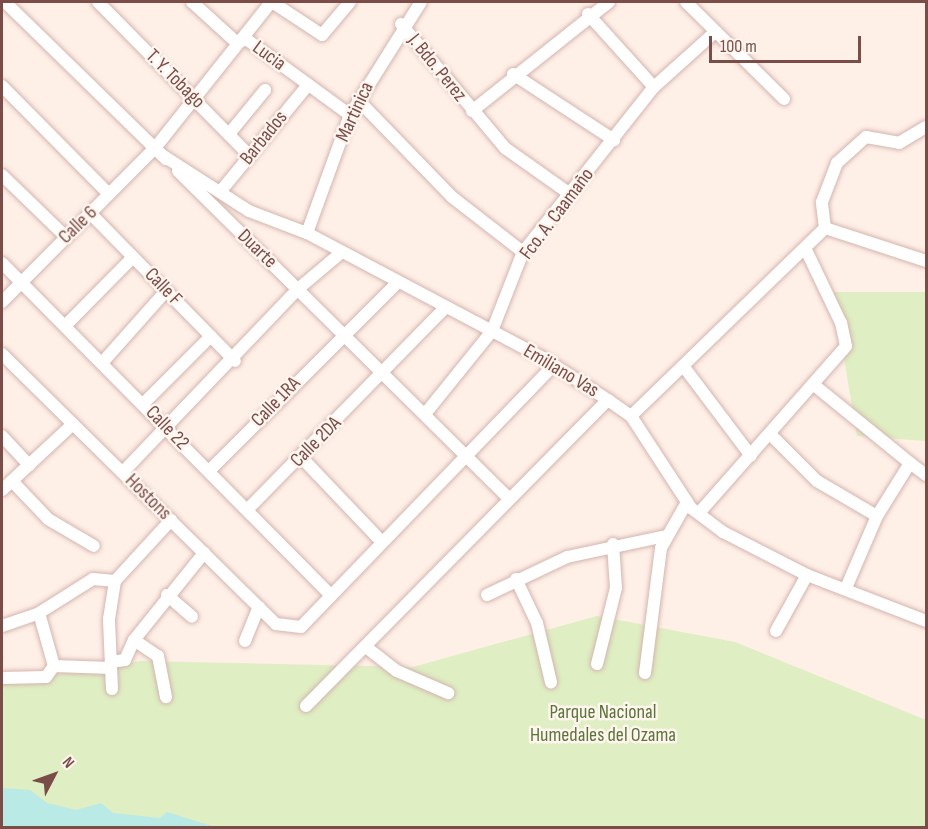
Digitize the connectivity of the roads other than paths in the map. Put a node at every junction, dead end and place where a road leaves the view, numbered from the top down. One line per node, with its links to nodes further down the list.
1 (5, 2): 26 (street, Duarte)
2 (98, 2): 18 (street, T. Y. Tobago)
3 (192, 2): 12 (street, Lucia)
4 (272, 2): 5 (street); 12 (street, Calle 6)
5 (350, 2)
6 (609, 2): 9 (street)
7 (686, 2): 11 (street)
8 (413, 3): 10 (street, Martinica)
9 (588, 14): 13 (street); 16 (street)
10 (402, 24): 20 (street, Martinica); 21 (street, J. Bdo. Perez)
11 (715, 32): 16 (street, Fco. A. Caamaño); 19 (street)
12 (237, 43): 14 (street, Lucia); 18 (street, Calle 6)
13 (513, 74): 21 (street); 25 (street)
14 (308, 85): 22 (street, Lucia); 27 (street, Barbados)
15 (2, 86): 30 (street)
16 (654, 87): 25 (street, Fco. A. Caamaño)
17 (265, 90): 24 (street)
18 (195, 98): 24 (street, T. Y. Tobago); 26 (street, Calle 6)
19 (784, 99)
20 (358, 100): 22 (street, Martinica); 38 (street)
21 (472, 111): 31 (street, J. Bdo. Perez)
22 (350, 115): 34 (street, Martinica)
23 (927, 127): 33 (street)
24 (229, 134): 27 (street, T. Y. Tobago)
25 (614, 140): 31 (street, Fco. A. Caamaño)
26 (158, 152): 29 (street, Emiliano Vas); 30 (street, Calle 6); 44 (street, Duarte)
27 (250, 156): 29 (street, Barbados)
28 (2, 175): 35 (street)
29 (220, 192): 34 (street, Emiliano Vas)
30 (109, 194): 32 (street, Calle 6)
31 (570, 194): 38 (street, Fco. A. Caamaño)
32 (90, 213): 35 (street, Calle 6); 39 (street, Calle F)
33 (825, 228): 36 (street); 40 (street)
34 (308, 233): 37 (street, Emiliano Vas)
35 (65, 237): 42 (street, Calle 6)
36 (806, 250): 56 (street); 58 (street)
37 (342, 252): 43 (street, Emiliano Vas); 44 (street)
38 (523, 252): 49 (street, Fco. A. Caamaño)
39 (133, 257): 45 (street, Calle F); 48 (street)
40 (927, 261)
41 (2, 263): 42 (street, Calle 22)
42 (22, 280): 46 (street, Calle 6); 48 (street, Calle 22)
43 (398, 282): 47 (street, Emiliano Vas); 50 (street, Calle 1RA)
44 (298, 289): 50 (street, Duarte); 53 (street)
45 (166, 291): 51 (street, Calle F); 54 (street)
46 (2, 302)
47 (446, 308): 49 (street, Emiliano Vas); 57 (street, Calle 2DA)
48 (66, 325): 54 (street, Calle 22)
49 (492, 331): 55 (street, Emiliano Vas); 61 (street, Fco. A. Caamaño)
50 (343, 333): 57 (street, Duarte); 72 (street, Calle 1RA)
51 (211, 336): 53 (street, Calle F); 60 (street)
52 (2, 354): 63 (street, Hostons)
53 (235, 361): 64 (street)
54 (102, 363): 60 (street, Calle 22)
55 (554, 365): 59 (street, Emiliano Vas); 67 (street)
56 (684, 367): 62 (street); 68 (street)
57 (385, 374): 61 (street, Duarte); 69 (street, Calle 2DA)
58 (814, 386): 65 (street); 70 (street)
59 (608, 400): 62 (street, Emiliano Vas); 77 (street)
60 (143, 404): 64 (street, Calle 22)
61 (425, 414): 67 (street, Duarte)
62 (631, 416): 78 (street, Emiliano Vas)
63 (73, 424): 71 (street); 73 (street, Hostons)
64 (167, 428): 72 (street, Calle 22); 73 (street)
65 (770, 434): 68 (street); 81 (street)
66 (2, 436): 71 (street)
67 (464, 452): 77 (street, Duarte); 84 (street)
68 (751, 456): 80 (street)
69 (301, 457): 79 (street, Calle 2DA); 84 (street)
70 (910, 463): 74 (street); 81 (street)
71 (29, 465): 75 (street)
72 (209, 471): 79 (street, Calle 22)
73 (123, 472): 82 (street, Hostons)
74 (927, 475)
75 (12, 481): 76 (street); 86 (street)
76 (2, 490)
77 (508, 497): 103 (street)
78 (687, 502): 80 (street, Emiliano Vas); 83 (street)
79 (247, 510): 93 (street, Calle 22)
80 (699, 513): 88 (street, Emiliano Vas)
81 (877, 516): 91 (street)
82 (171, 520): 87 (street, Hostons); 90 (street)
83 (666, 536): 85 (street); 107 (street)
84 (381, 541): 93 (street)
85 (613, 544): 89 (street); 104 (street)
86 (94, 546)
87 (204, 553): 92 (street); 95 (street, Hostons)
88 (807, 575): 91 (street, Emiliano Vas); 100 (street)
89 (516, 579): 94 (street); 109 (street)
90 (115, 581): 96 (street); 105 (street)
91 (846, 588): 98 (street, Emiliano Vas)
92 (167, 595): 97 (street); 101 (street)
93 (331, 595): 95 (street, Hostons)
94 (487, 595)
95 (259, 607): 102 (street)
96 (39, 613): 99 (street); 106 (street)
97 (192, 617)
98 (927, 621)
99 (2, 626)
100 (776, 631)
101 (134, 640): 105 (street); 112 (street)
102 (245, 641)
103 (366, 647): 111 (street); 113 (street)
104 (597, 664)
105 (111, 665): 106 (street); 110 (street)
106 (54, 666): 108 (street)
107 (645, 673)
108 (2, 678)
109 (551, 682)
110 (112, 689)
111 (448, 693)
112 (166, 697)
113 (306, 706)

